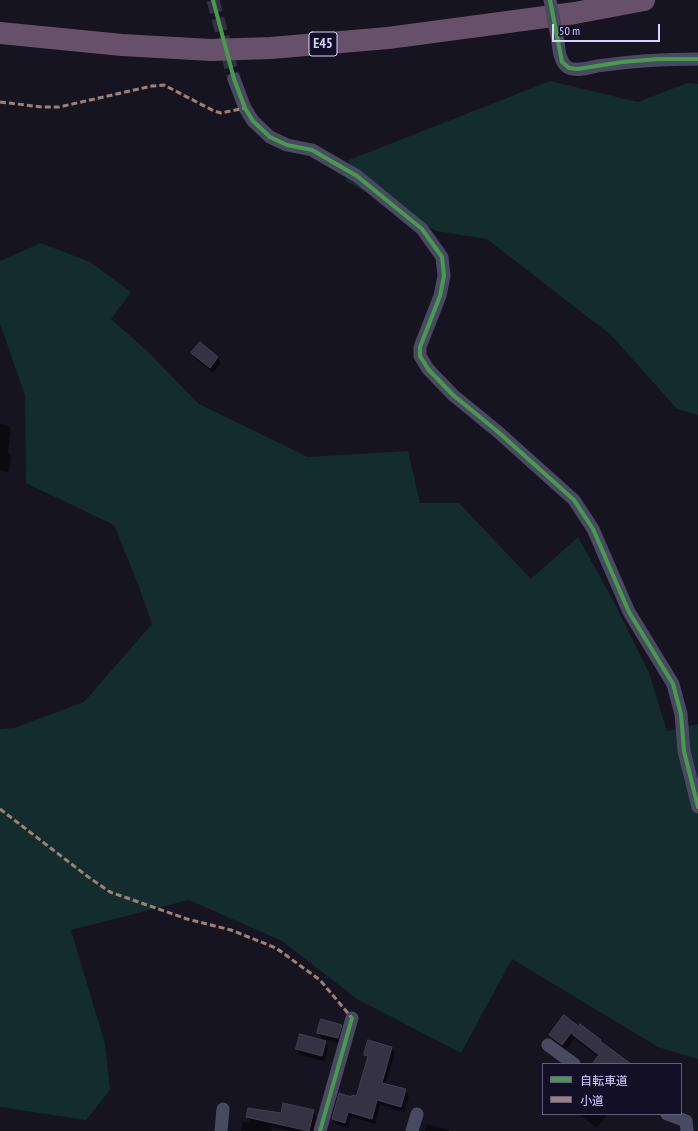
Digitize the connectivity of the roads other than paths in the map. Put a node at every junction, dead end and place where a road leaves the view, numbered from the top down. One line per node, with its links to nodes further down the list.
1 (550, 0): 4 (street, bridge)
2 (644, 0): 3 (highway, E45)
3 (0, 33)
4 (698, 59)
5 (234, 79): 6 (street)
6 (698, 807)
7 (352, 1018): 14 (street)
8 (548, 1045): 9 (street)
9 (573, 1063)
10 (223, 1109): 13 (street)
11 (417, 1114): 15 (street)
12 (670, 1115): 16 (street)
13 (221, 1131)
14 (320, 1131)
15 (412, 1131)
16 (687, 1131)

